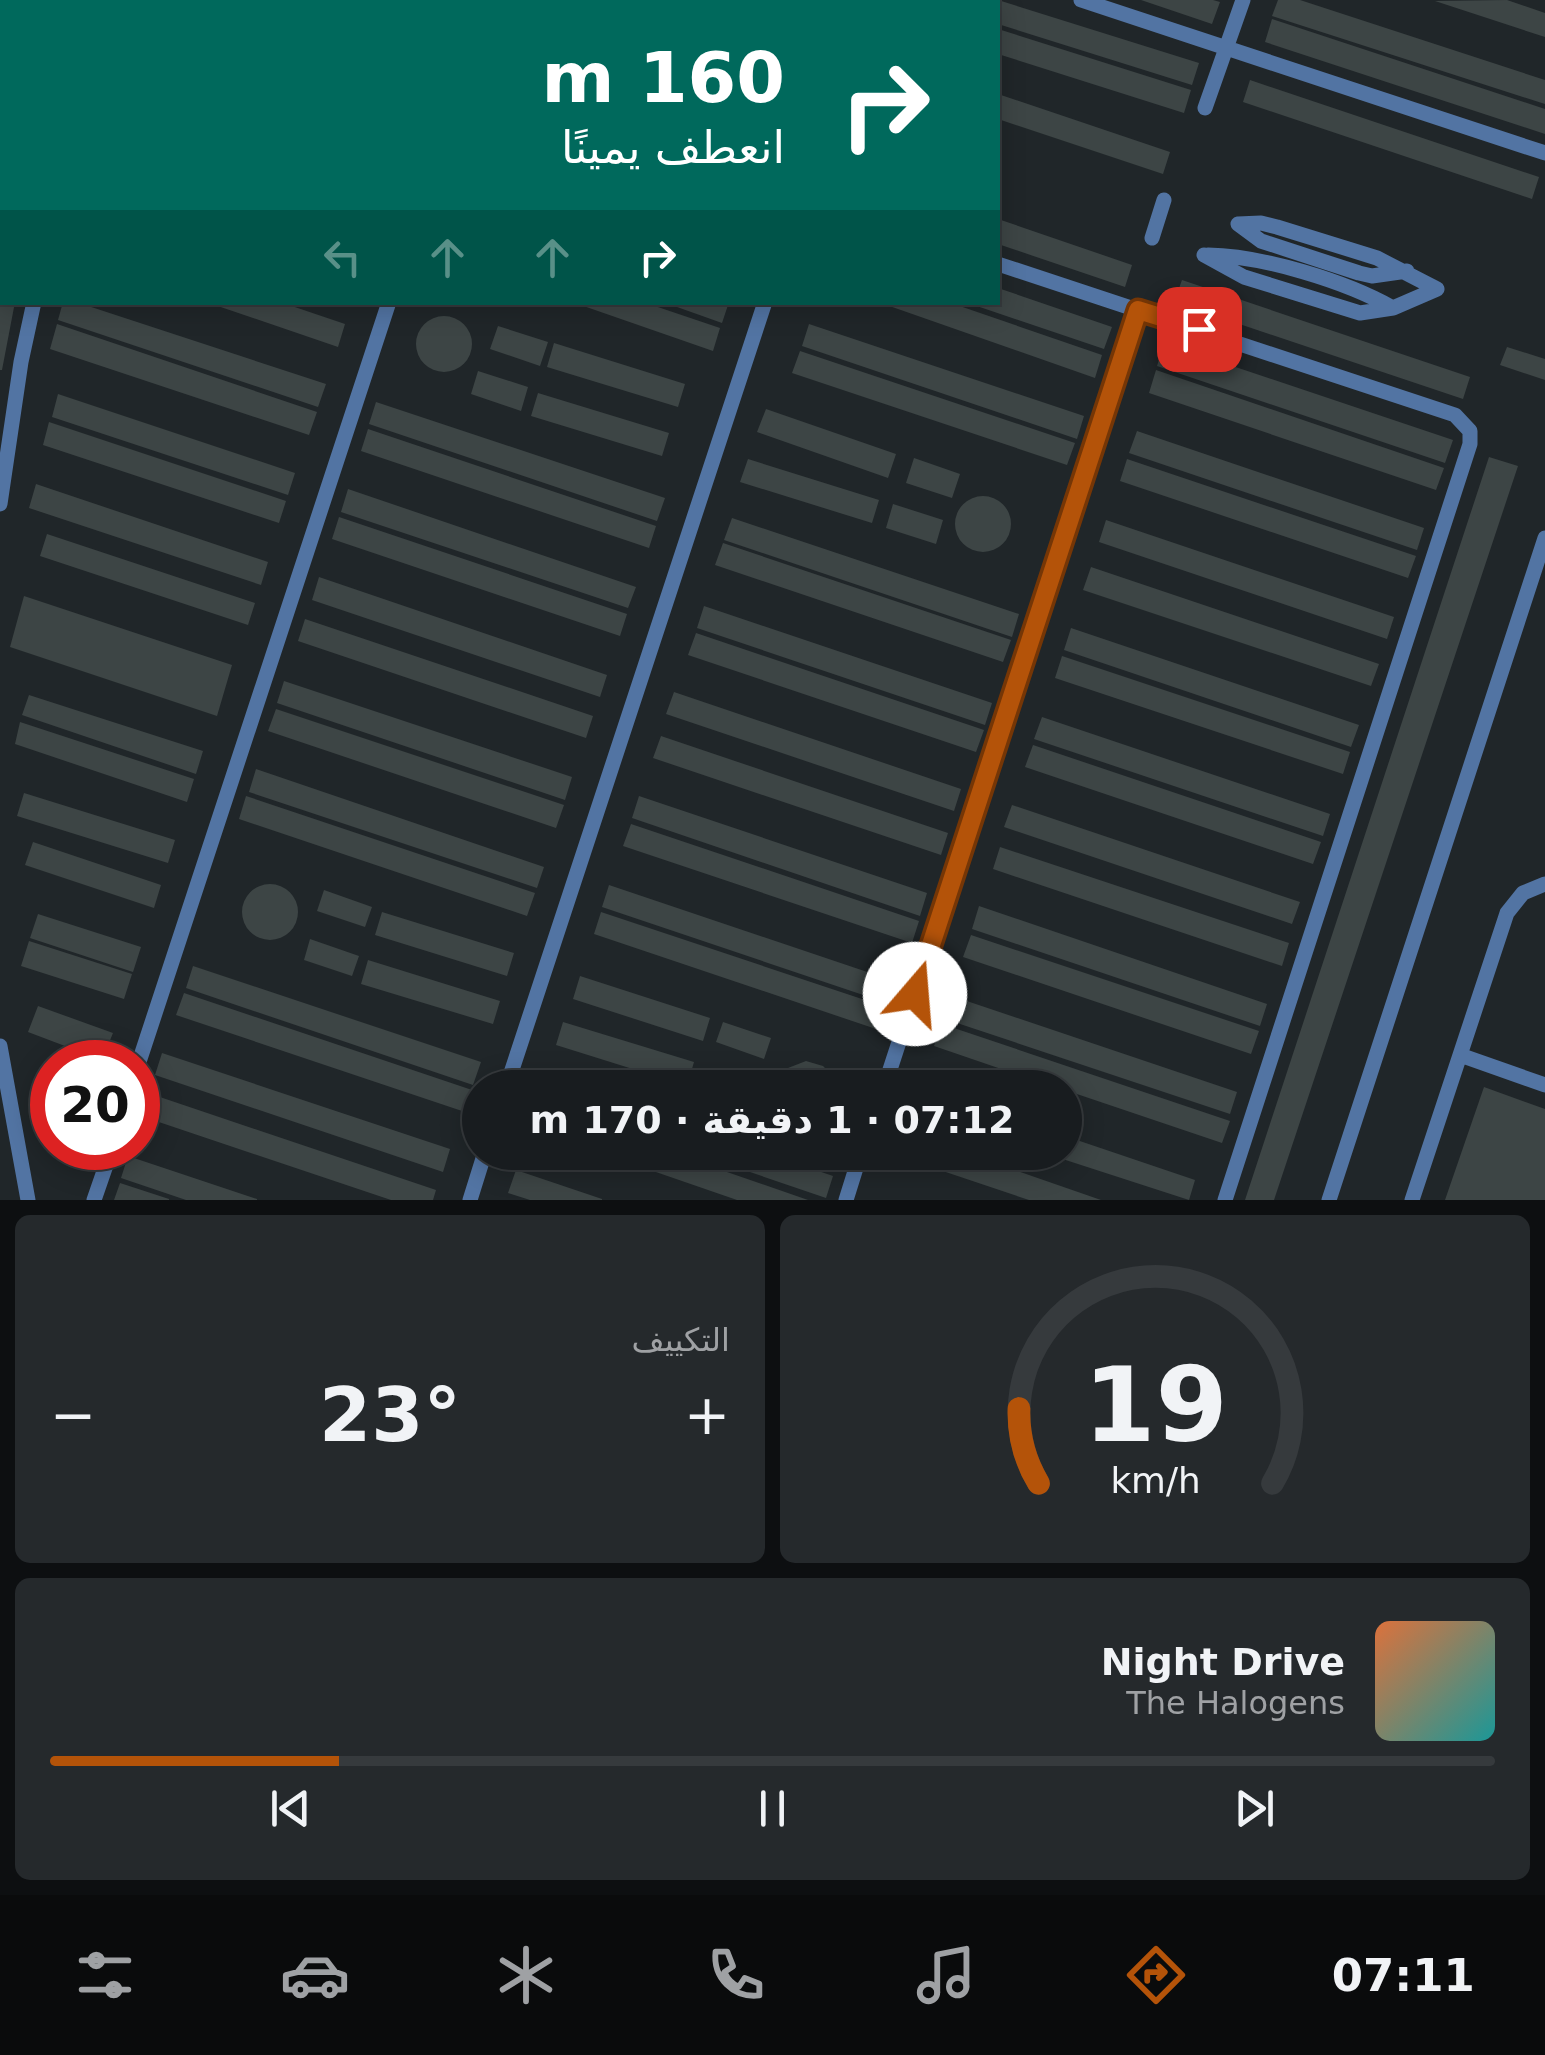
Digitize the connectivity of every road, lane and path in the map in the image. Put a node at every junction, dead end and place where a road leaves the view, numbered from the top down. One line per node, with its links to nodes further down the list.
1 (1081, 0): 3 (lane)
2 (1243, 0): 3 (lane)
3 (1227, 49): 4 (lane); 5 (lane)
4 (1206, 108)
5 (1545, 153)
6 (1164, 200): 8 (lane)
7 (1238, 224): 9 (lane)
8 (1152, 238)
9 (1204, 255)
10 (1000, 265): 14 (lane)
11 (33, 305): 15 (lane)
12 (388, 305): 19 (lane)
13 (764, 305): 22 (lane)
14 (1138, 310): 23 (lane); 32 (lane)
15 (0, 504)
16 (1545, 538): 17 (lane)
17 (1541, 562): 33 (lane)
18 (1545, 884): 21 (lane)
19 (146, 1040)
20 (0, 1046): 28 (lane)
21 (1460, 1055): 24 (lane); 34 (lane)
22 (512, 1070)
23 (890, 1070)
24 (1545, 1085)
25 (104, 1170): 29 (lane)
26 (479, 1170): 30 (lane)
27 (855, 1170): 31 (lane)
28 (28, 1200)
29 (94, 1200)
30 (470, 1200)
31 (846, 1200)
32 (1224, 1200)
33 (1329, 1200)
34 (1412, 1200)

